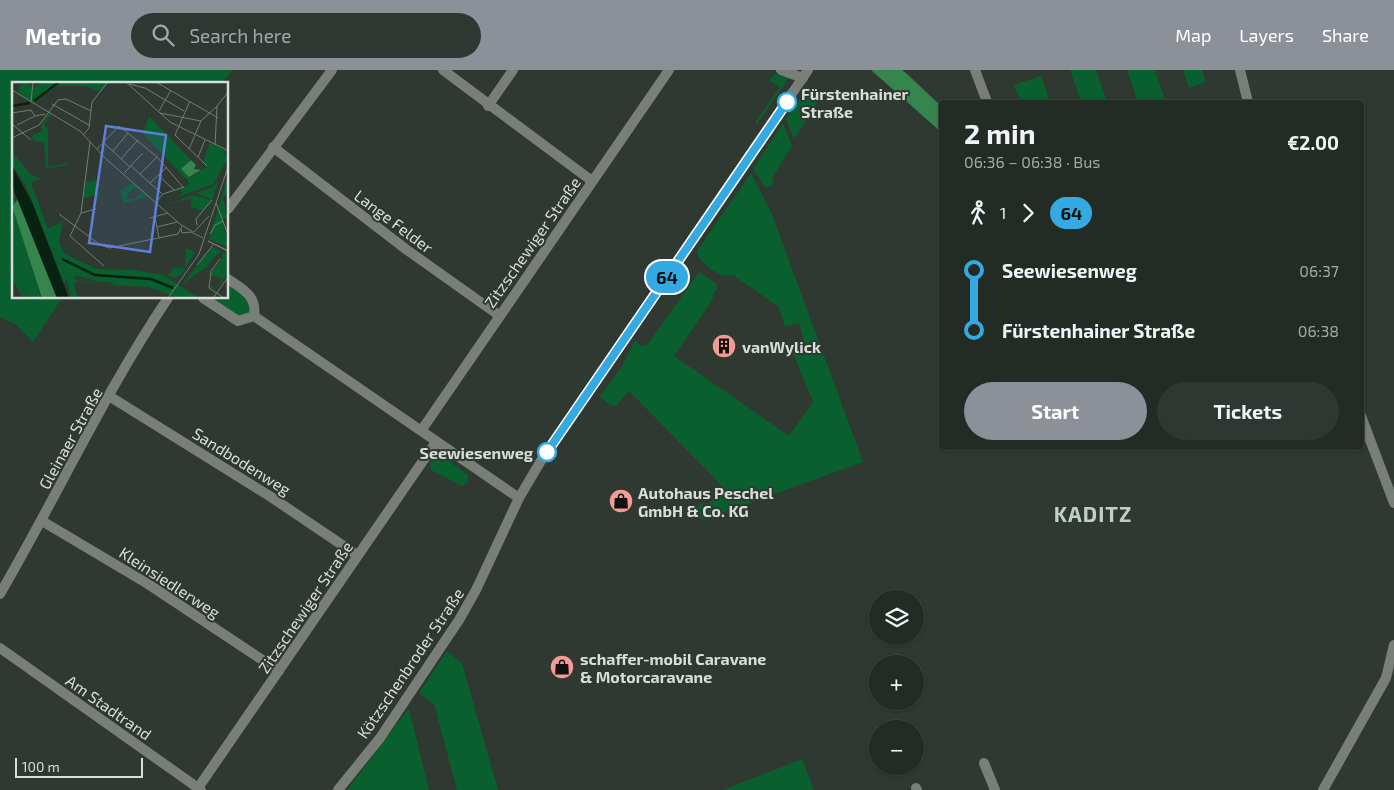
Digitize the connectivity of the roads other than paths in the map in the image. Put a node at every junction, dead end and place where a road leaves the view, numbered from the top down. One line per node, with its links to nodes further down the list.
1 (332, 70): 12 (street)
2 (443, 70): 11 (street)
3 (513, 70): 11 (street)
4 (669, 70): 13 (street, Zitzschewiger Straße)
5 (781, 70): 8 (street)
6 (975, 70): 9 (street)
7 (1240, 70): 10 (street)
8 (806, 74): 24 (street, Kötzschenbroder Straße)
9 (986, 100)
10 (1248, 100)
11 (488, 106): 13 (street)
12 (273, 146): 14 (street); 19 (street, Lange Felder)
13 (592, 181): 19 (street, Zitzschewiger Straße)
14 (229, 208)
15 (229, 280): 18 (street)
16 (167, 299): 20 (street, Gleinaer Straße)
17 (205, 299): 18 (street)
18 (254, 316): 22 (street)
19 (500, 316): 22 (street, Zitzschewiger Straße)
20 (109, 396): 26 (street, Gleinaer Straße); 27 (street, Sandbodenweg)
21 (1364, 424): 25 (street)
22 (421, 431): 23 (street)
23 (436, 442): 24 (street); 27 (street, Zitzschewiger Straße)
24 (519, 498): 35 (street, Kötzschenbroder Straße)
25 (1394, 503)
26 (42, 521): 28 (street, Gleinaer Straße); 31 (street, Kleinsiedlerweg)
27 (357, 555): 31 (street, Zitzschewiger Straße)
28 (0, 594)
29 (1394, 645): 32 (street)
30 (0, 648): 34 (street, Am Stadtrand)
31 (279, 671): 34 (street, Zitzschewiger Straße)
32 (1390, 680): 37 (street)
33 (984, 763): 36 (street)
34 (200, 789)
35 (338, 790)
36 (995, 790)
37 (1323, 790)

